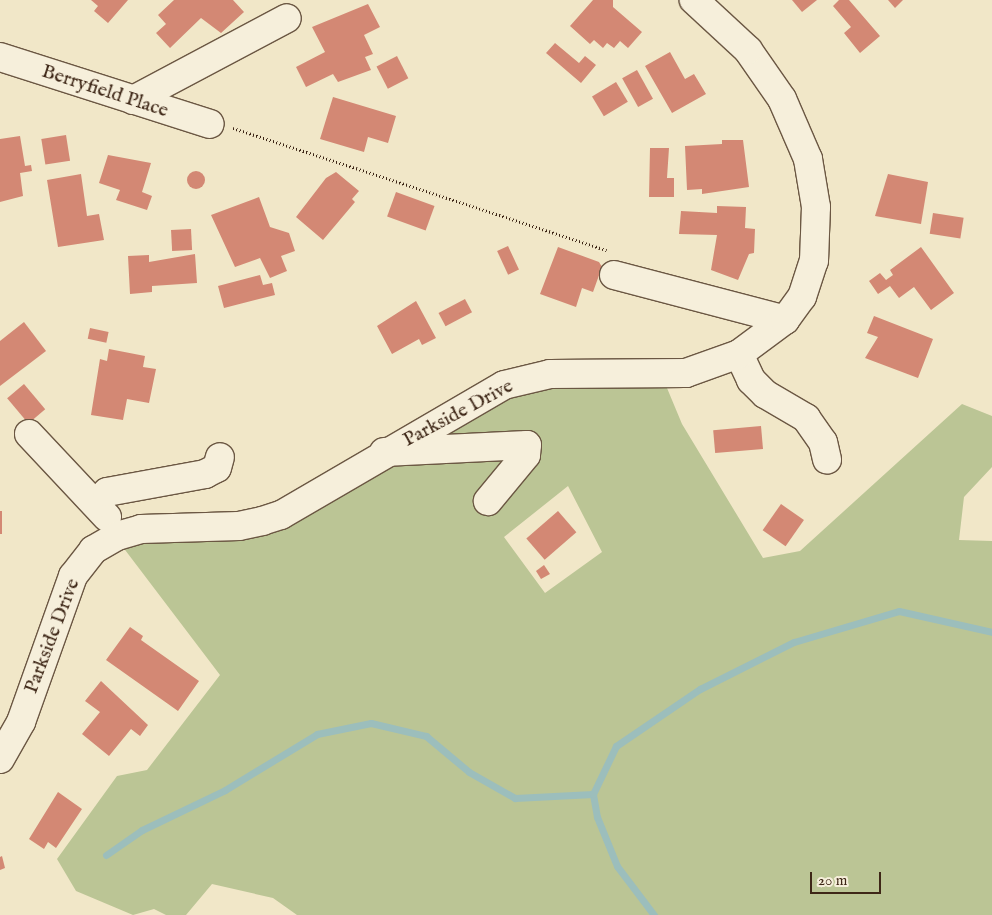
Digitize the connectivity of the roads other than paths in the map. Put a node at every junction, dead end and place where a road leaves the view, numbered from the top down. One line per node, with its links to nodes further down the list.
1 (694, 0): 7 (street, Parkside Drive)
2 (288, 18): 4 (street)
3 (0, 57): 4 (street, Berryfield Place)
4 (133, 100): 5 (street, Berryfield Place)
5 (210, 124)
6 (614, 264): 7 (street)
7 (785, 320): 8 (street, Parkside Drive)
8 (739, 354): 10 (street, Parkside Drive); 12 (street)
9 (28, 434): 14 (street)
10 (384, 452): 13 (street); 15 (street, Parkside Drive)
11 (220, 457): 14 (street)
12 (827, 460)
13 (488, 502)
14 (96, 504): 15 (street)
15 (116, 536): 16 (street, Parkside Drive)
16 (0, 760)

